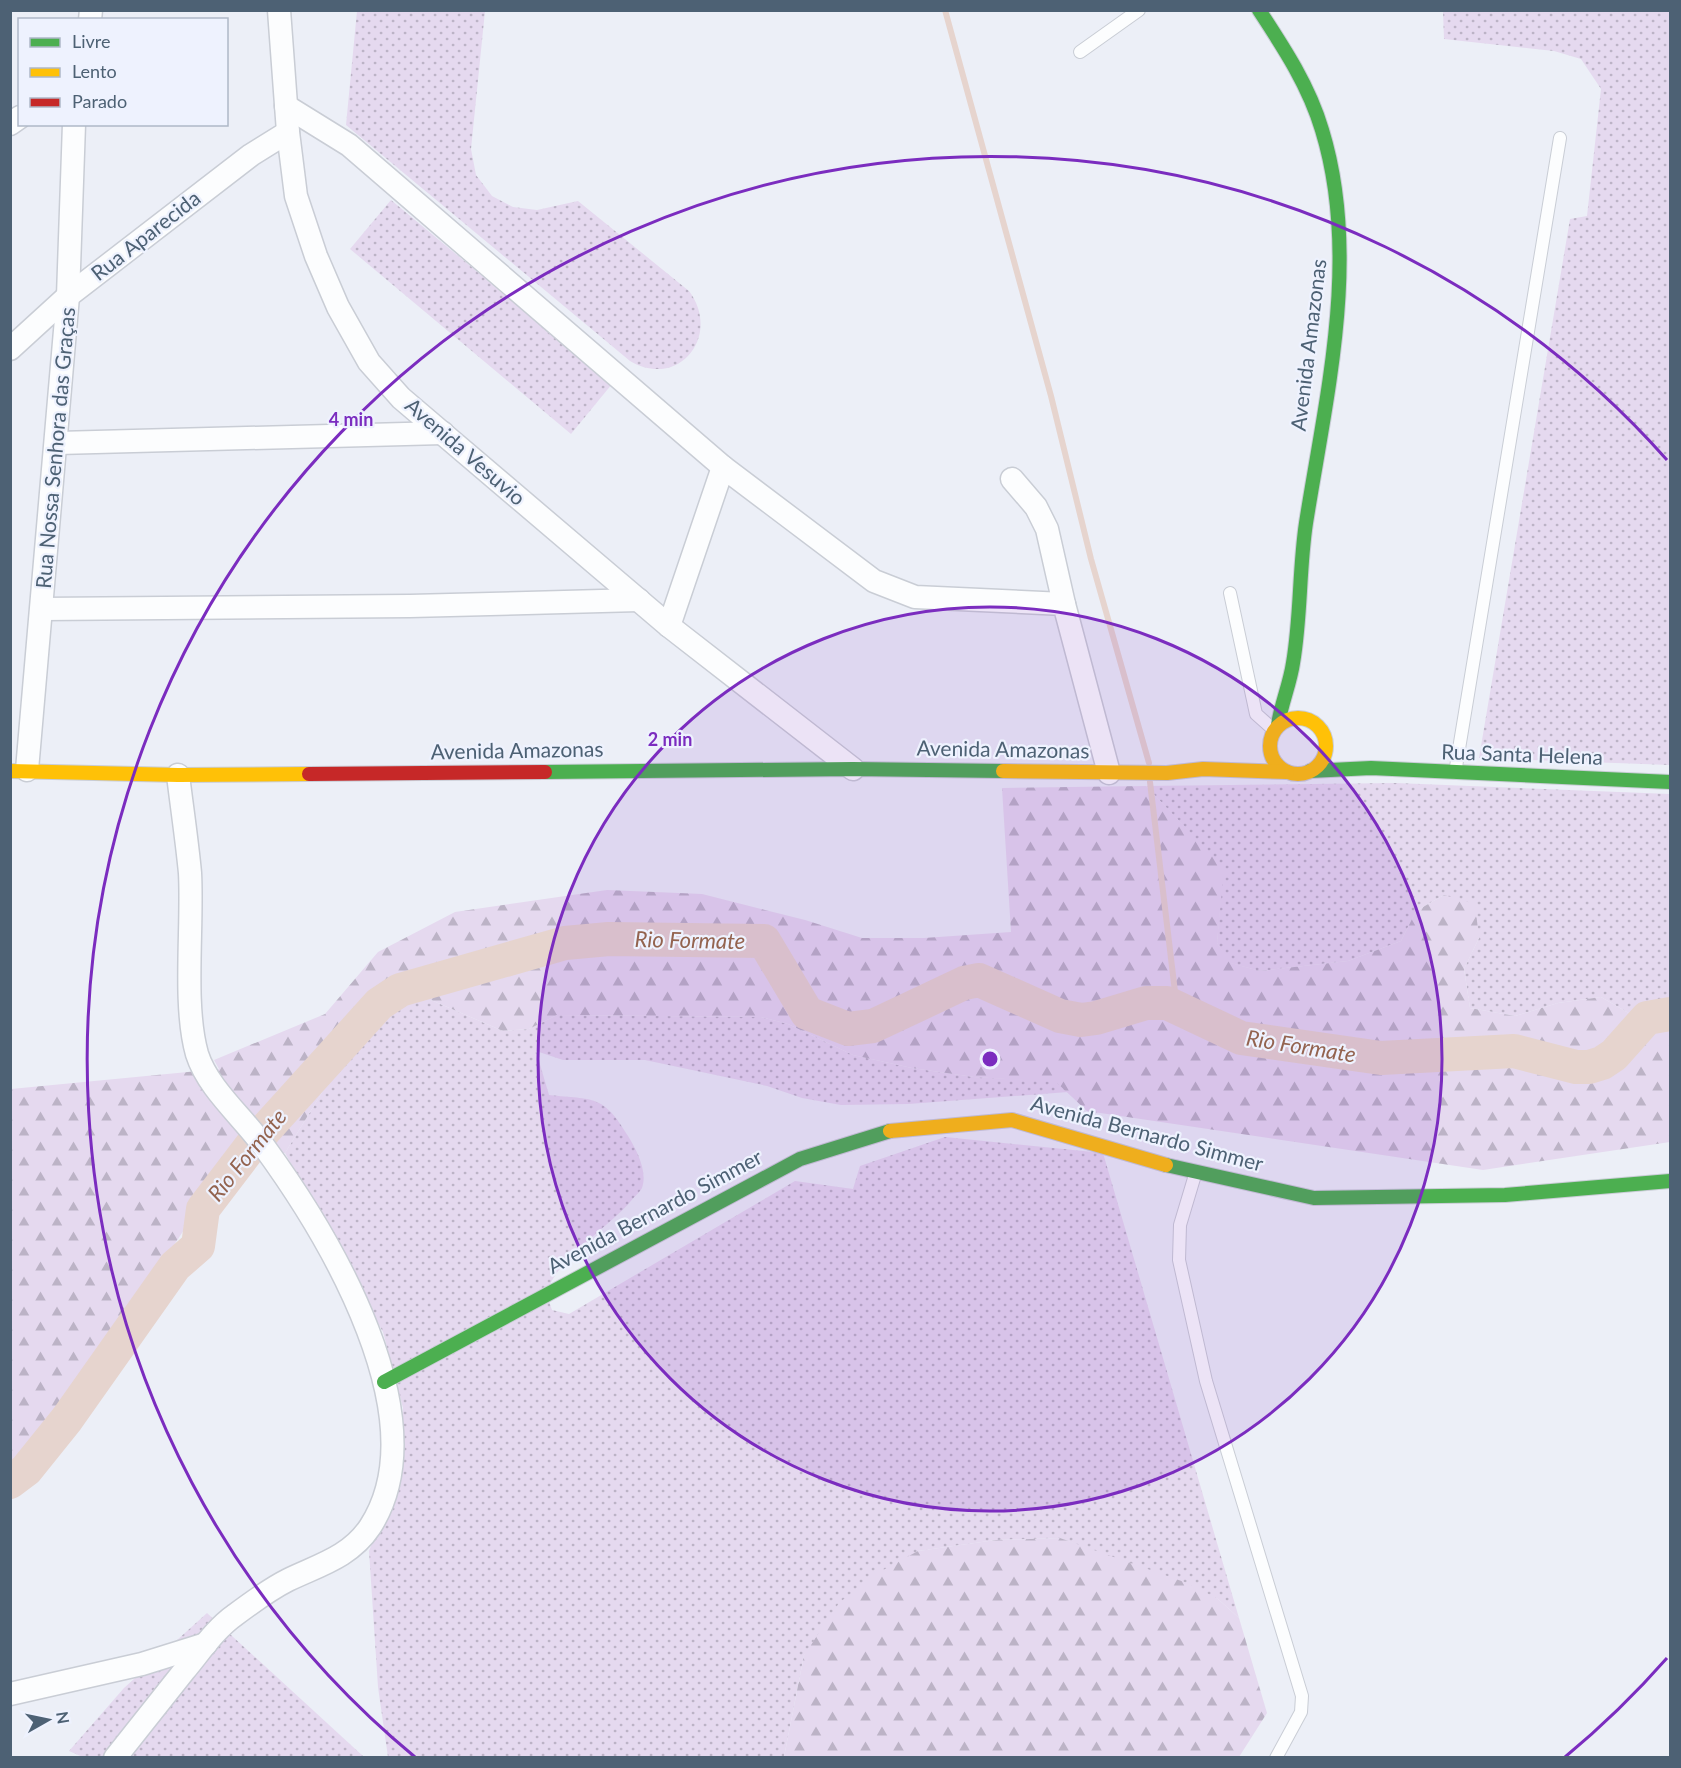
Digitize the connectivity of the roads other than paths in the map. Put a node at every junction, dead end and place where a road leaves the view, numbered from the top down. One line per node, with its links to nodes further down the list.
1 (279, 10): 5 (street, Avenida Vesuvio)
2 (1139, 10): 4 (lane)
3 (1259, 10): 20 (street, Avenida Amazonas)
4 (1080, 52)
5 (286, 106): 7 (street, Avenida Vesuvio); 13 (street)
6 (74, 126): 9 (street, Rua Nossa Senhora das Graças)
7 (288, 132): 9 (street, Rua Aparecida); 11 (street, Avenida Vesuvio)
8 (1560, 138): 33 (lane)
9 (68, 296): 10 (street, Rua Aparecida); 12 (street, Rua Nossa Senhora das Graças)
10 (10, 349)
11 (443, 434): 12 (street); 16 (street, Avenida Vesuvio)
12 (58, 443): 18 (street, Rua Nossa Senhora das Graças)
13 (723, 467): 17 (street); 19 (street)
14 (1012, 479): 17 (street)
15 (1230, 593): 22 (lane)
16 (639, 600): 18 (street); 19 (street, Avenida Vesuvio)
17 (1064, 604): 32 (street)
18 (42, 609): 29 (street, Rua Nossa Senhora das Graças)
19 (669, 626): 27 (street, Avenida Vesuvio)
20 (1292, 665): 21 (street, Avenida Amazonas); 22 (street, Avenida Amazonas)
21 (1312, 722): 22 (street); 23 (street)
22 (1274, 730): 24 (street); 31 (street)
23 (1326, 742): 26 (street, Rua Santa Helena); 30 (street)
24 (1258, 745)
25 (1242, 754): 28 (street, Avenida Amazonas)
26 (1371, 768): 30 (street, Rua Santa Helena); 33 (street, Rua Santa Helena)
27 (853, 769): 32 (street, Avenida Amazonas); 34 (street, Avenida Amazonas)
28 (1203, 769): 31 (street, Avenida Amazonas); 32 (street, Avenida Amazonas)
29 (19, 771): 34 (street, Avenida Amazonas)
30 (1310, 771): 31 (street)
31 (1287, 772)
32 (1109, 773)
33 (1455, 774): 35 (street, Rua Santa Helena)
34 (178, 775): 38 (street)
35 (1671, 782)
36 (1195, 1173): 37 (street, Avenida Bernardo Simmer); 38 (street, Avenida Bernardo Simmer); 42 (lane)
37 (1671, 1180)
38 (384, 1382): 39 (street)
39 (206, 1644): 40 (street); 41 (street)
40 (10, 1694)
41 (115, 1758)
42 (1276, 1758)

